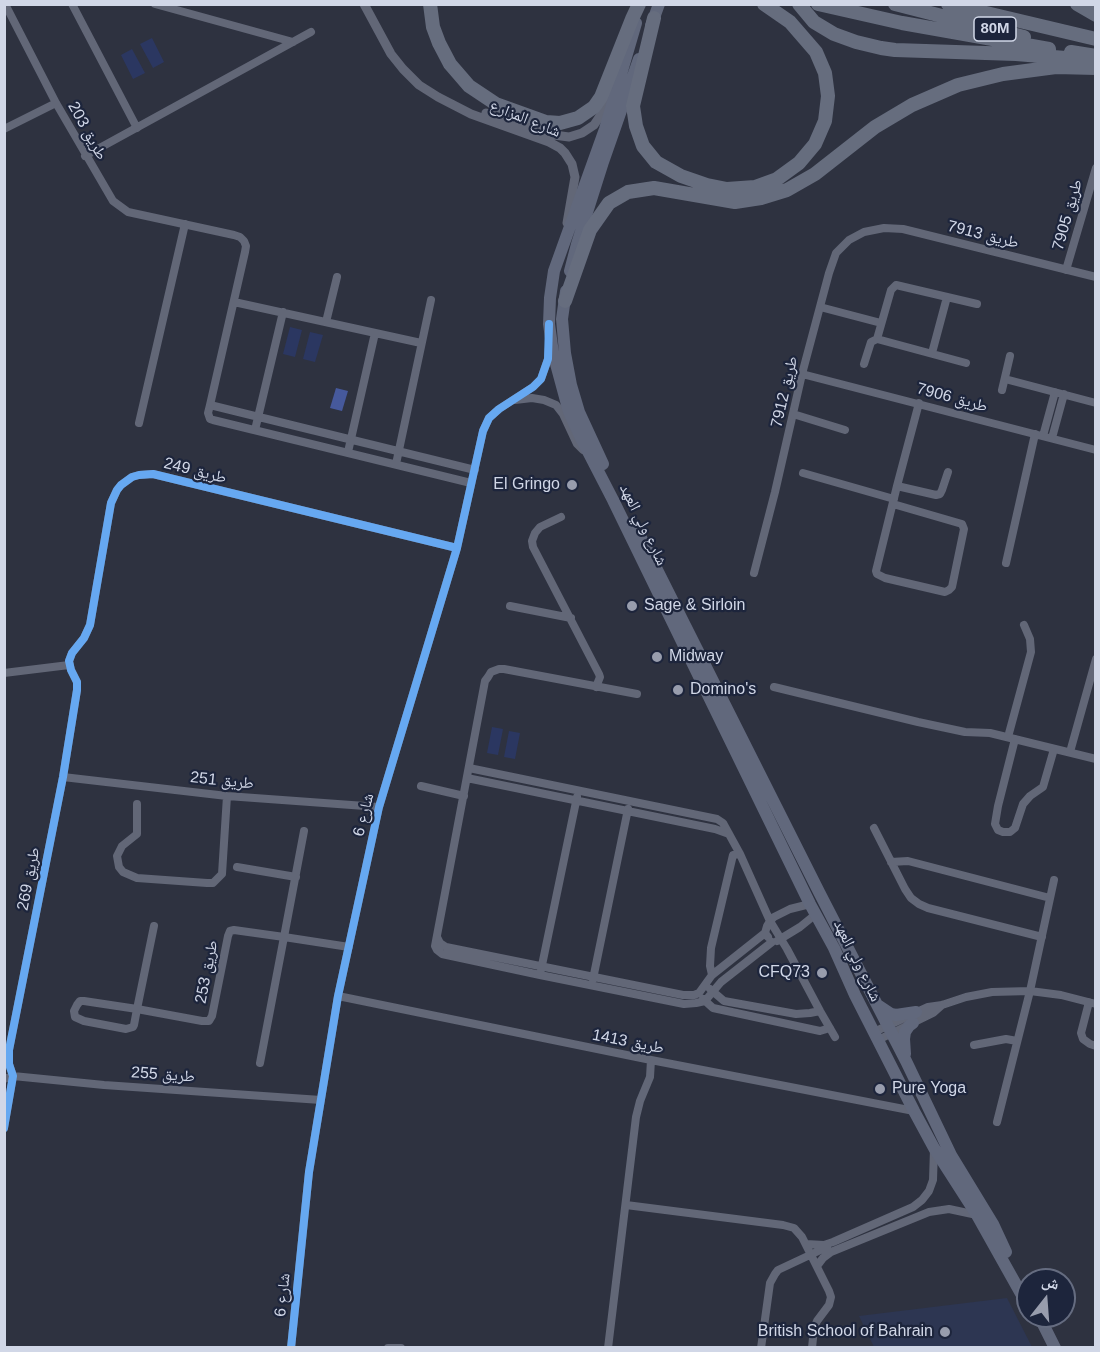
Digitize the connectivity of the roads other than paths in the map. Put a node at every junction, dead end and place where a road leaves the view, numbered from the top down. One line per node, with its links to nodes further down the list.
1 (4, 4): 24 (street, طريق 203)
2 (72, 4): 26 (street)
3 (155, 4): 20 (street)
4 (364, 4): 25 (street, شارع المزارع)
5 (430, 4): 6 (highway)
6 (641, 4): 23 (main road, شارع ولي العهد)
7 (658, 4): 16 (main road, شارع ولي العهد)
8 (764, 4): 16 (highway)
9 (799, 4): 21 (highway)
10 (818, 4): 21 (highway)
11 (895, 4): 21 (highway, 80M)
12 (948, 4): 17 (highway, 80M)
13 (991, 4): 17 (highway)
14 (1077, 4): 15 (highway)
15 (1095, 15)
16 (654, 18): 38 (main road, شارع ولي العهد)
17 (1055, 30): 19 (highway, 80M)
18 (311, 32): 20 (street)
19 (1095, 39)
20 (293, 42): 26 (street)
21 (1095, 57)
22 (1095, 69): 38 (highway)
23 (618, 84): 25 (street, شارع المزارع); 32 (main road, شارع ولي العهد)
24 (56, 103): 27 (street); 28 (street, طريق 203)
25 (457, 106): 32 (street, شارع المزارع)
26 (137, 128): 28 (street)
27 (4, 129)
28 (85, 156): 30 (street, طريق 203)
29 (1095, 168): 33 (street, طريق 7905)
30 (185, 224): 39 (street, طريق 203); 64 (street)
31 (864, 232): 33 (street, طريق 7913); 41 (street, طريق 7912)
32 (565, 239): 45 (main road, شارع ولي العهد)
33 (1066, 270): 35 (street, طريق 7913)
34 (337, 277): 43 (street)
35 (1095, 277)
36 (947, 297): 40 (street); 44 (street); 49 (street)
37 (431, 300): 48 (street)
38 (565, 301): 130 (main road, شارع ولي العهد)
39 (234, 302): 42 (street); 61 (street, طريق 203)
40 (977, 304)
41 (820, 307): 44 (street); 53 (street, طريق 7912)
42 (283, 312): 43 (street); 63 (street)
43 (326, 322): 46 (street)
44 (881, 323): 47 (street)
45 (549, 324): 58 (street, شارع 6); 73 (main road, شارع ولي العهد)
46 (375, 333): 48 (street); 69 (street)
47 (876, 339): 49 (street); 52 (street)
48 (421, 343): 72 (street)
49 (932, 353): 51 (street)
50 (1010, 356): 54 (street)
51 (966, 363)
52 (864, 364)
53 (802, 374): 60 (street, طريق 7906); 62 (street, طريق 7912)
54 (1005, 379): 55 (street); 56 (street)
55 (1002, 390)
56 (1055, 392): 57 (street); 67 (street)
57 (1064, 394): 59 (street); 68 (street)
58 (510, 401): 73 (street); 75 (street, شارع 6)
59 (1095, 403)
60 (919, 404): 67 (street, طريق 7906); 79 (street)
61 (210, 405): 63 (street); 66 (street)
62 (793, 414): 65 (street); 84 (street, طريق 7912)
63 (258, 417): 66 (street); 69 (street)
64 (139, 423)
65 (845, 429)
66 (255, 430): 71 (street)
67 (1039, 435): 68 (street, طريق 7906); 83 (street)
68 (1052, 438): 70 (street, طريق 7906)
69 (351, 440): 71 (street); 72 (street)
70 (1095, 450)
71 (348, 452): 74 (street)
72 (399, 452): 74 (street); 75 (street)
73 (591, 457): 119 (main road, شارع ولي العهد)
74 (396, 464): 78 (street)
75 (475, 470): 78 (street, شارع 6)
76 (948, 472): 79 (street)
77 (803, 473): 80 (street)
78 (471, 483): 82 (street, شارع 6)
79 (897, 486): 80 (street)
80 (893, 501): 80 (street)
81 (561, 517): 86 (street)
82 (457, 548): 89 (street, طريق 249); 108 (street, شارع 6)
83 (1006, 563)
84 (754, 573)
85 (510, 606): 86 (street)
86 (571, 618): 91 (street)
87 (1024, 626): 94 (street)
88 (1095, 659): 96 (street)
89 (69, 665): 90 (street); 99 (street)
90 (4, 673)
91 (596, 687): 93 (street); 98 (street)
92 (774, 687): 94 (street)
93 (637, 694)
94 (1011, 738): 95 (street); 95 (street)
95 (1054, 749): 96 (street)
96 (1070, 753): 97 (street)
97 (1095, 759)
98 (469, 768): 100 (street); 102 (street)
99 (63, 777): 103 (street, طريق 251); 156 (street, طريق 269)
100 (467, 778): 104 (street); 105 (street)
101 (421, 786): 104 (street)
102 (578, 791): 105 (street); 106 (street)
103 (227, 796): 107 (street); 108 (street, طريق 251)
104 (464, 796): 123 (street)
105 (576, 801): 109 (street); 129 (street)
106 (629, 801): 109 (street); 112 (street)
107 (137, 804)
108 (379, 807): 128 (street, شارع 6)
109 (627, 812): 112 (street); 133 (street)
110 (874, 828): 114 (street)
111 (304, 831): 116 (street)
112 (730, 834): 113 (street)
113 (740, 854): 120 (street); 132 (street)
114 (891, 861): 118 (street); 124 (street)
115 (237, 867): 116 (street)
116 (296, 877): 125 (street)
117 (1054, 880): 118 (street)
118 (1050, 898): 124 (street)
119 (813, 909): 120 (street); 126 (street); 130 (main road); 148 (main road, شارع ولي العهد)
120 (770, 921): 122 (street); 126 (street)
121 (154, 926): 143 (street, طريق 253)
122 (765, 933): 127 (street); 132 (street)
123 (437, 937): 129 (street); 131 (street)
124 (1042, 937): 137 (street)
125 (284, 938): 128 (street); 143 (street, طريق 253); 155 (street)
126 (781, 939): 127 (street); 144 (street)
127 (772, 942): 136 (street)
128 (349, 948): 139 (street, شارع 6)
129 (543, 965): 131 (street); 133 (street)
130 (859, 968): 142 (main road, شارع ولي العهد)
131 (540, 975): 134 (street)
132 (712, 975): 135 (street)
133 (594, 976): 134 (street); 138 (street)
134 (592, 985): 140 (street)
135 (705, 985): 136 (street); 138 (street)
136 (713, 991): 140 (street); 144 (street)
137 (1030, 991): 141 (street); 145 (street); 150 (street)
138 (699, 993): 140 (street)
139 (338, 996): 153 (street, طريق 1413); 157 (street, شارع 6)
140 (705, 1001): 146 (street)
141 (1092, 1003): 152 (street)
142 (878, 1005): 145 (main road); 147 (main road, شارع ولي العهد)
143 (137, 1009): 143 (street, طريق 253)
144 (820, 1011): 146 (street)
145 (915, 1017): 147 (street); 154 (main road)
146 (830, 1028): 149 (street)
147 (890, 1029): 148 (street); 154 (main road, شارع ولي العهد)
148 (876, 1036): 158 (main road, شارع ولي العهد)
149 (835, 1037)
150 (1017, 1041): 151 (street); 159 (street)
151 (974, 1045)
152 (1095, 1046)
153 (651, 1060): 158 (street, طريق 1413); 162 (street)
154 (906, 1061): 170 (main road, شارع ولي العهد)
155 (260, 1063)
156 (9, 1078): 157 (street, طريق 255); 160 (street, طريق 269)
157 (321, 1100): 175 (street, شارع 6)
158 (914, 1111): 161 (main road, شارع ولي العهد)
159 (997, 1122)
160 (4, 1128)
161 (934, 1148): 163 (street); 164 (main road, شارع ولي العهد)
162 (626, 1205): 167 (street); 178 (street)
163 (913, 1207): 165 (street); 166 (street)
164 (977, 1215): 165 (street); 170 (main road, شارع ولي العهد)
165 (917, 1216): 169 (street)
166 (833, 1242): 167 (street); 168 (street)
167 (806, 1244): 168 (street)
168 (811, 1254): 169 (street); 179 (street)
169 (817, 1266): 180 (street)
170 (1014, 1275): 171 (main road, شارع ولي العهد); 172 (main road, شارع ولي العهد)
171 (1016, 1278)
172 (1016, 1279)
173 (1040, 1328): 181 (main road)
174 (1045, 1328): 182 (main road)
175 (291, 1347)
176 (388, 1347): 177 (street)
177 (401, 1347)
178 (608, 1347)
179 (761, 1347)
180 (812, 1347)
181 (1050, 1347)
182 (1055, 1347)

